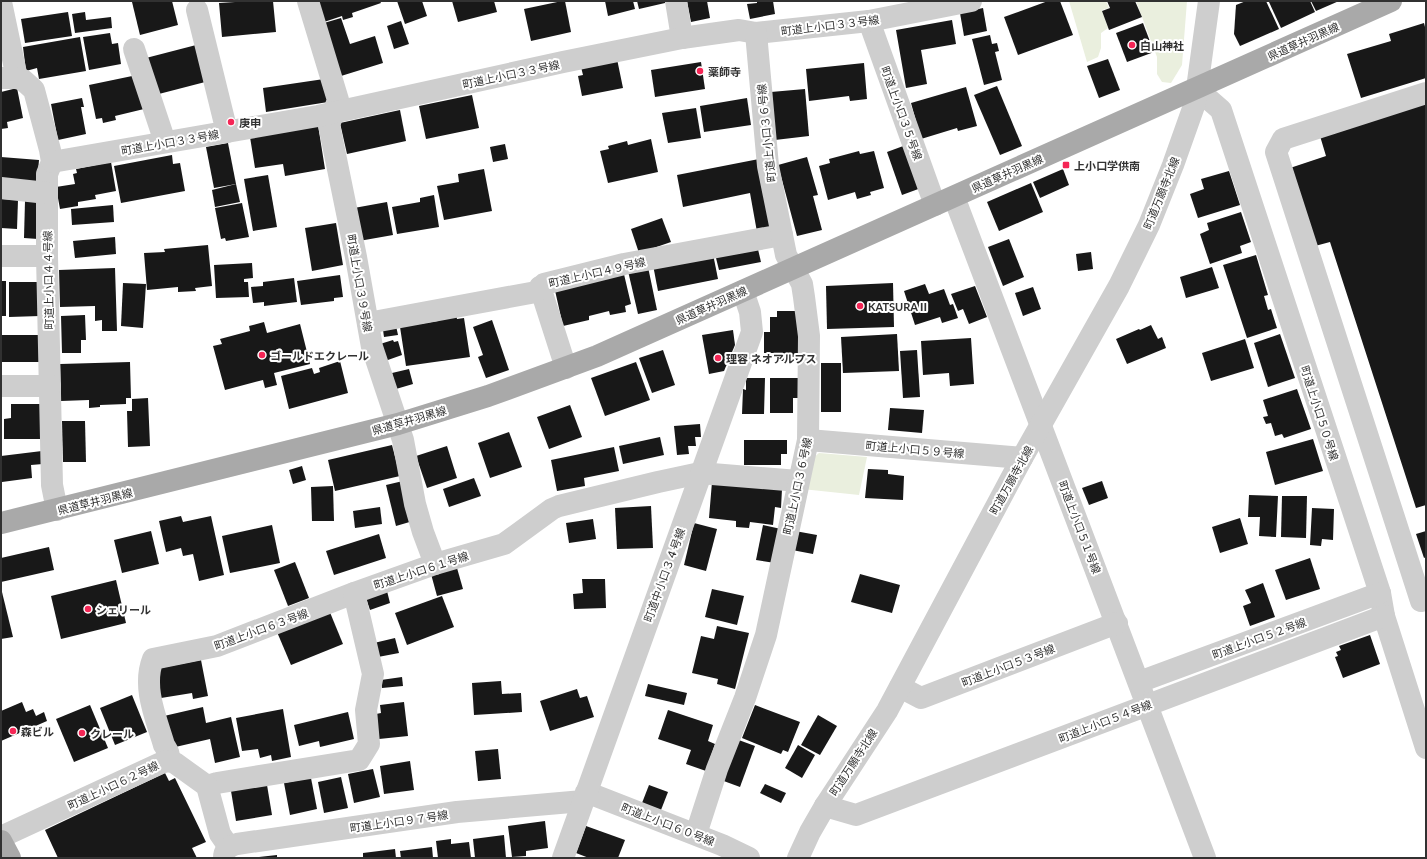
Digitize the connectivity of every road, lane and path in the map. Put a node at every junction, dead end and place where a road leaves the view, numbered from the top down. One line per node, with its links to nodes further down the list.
1 (308, 1): 15 (street, 町道上小口３９号線)
2 (676, 1): 10 (street)
3 (971, 1): 8 (street, 町道上小口３３号線)
4 (1209, 1): 13 (street, 町道万願寺北線)
5 (1391, 1): 13 (main road, 県道草井羽黒線)
6 (1, 2): 12 (street)
7 (197, 10): 16 (street)
8 (869, 21): 9 (street, 町道上小口３３号線); 21 (street, 町道上小口３５号線)
9 (756, 34): 10 (street, 町道上小口３３号線); 22 (street, 町道上小口３６号線)
10 (682, 38): 15 (street, 町道上小口３３号線)
11 (134, 49): 17 (street)
12 (9, 78): 18 (street, 町道上小口４４号線)
13 (1197, 89): 21 (main road, 県道草井羽黒線); 33 (street, 町道万願寺北線); 42 (street, 町道上小口５０号線)
14 (1426, 93): 43 (street)
15 (333, 113): 16 (street, 町道上小口３３号線); 28 (street, 町道上小口３９号線)
16 (227, 132): 17 (street, 町道上小口３３号線)
17 (165, 142): 18 (street, 町道上小口３３号線)
18 (52, 162): 20 (street, 町道上小口４４号線)
19 (1, 188): 20 (street)
20 (47, 193): 24 (street, 町道上小口４４号線)
21 (945, 201): 25 (main road, 県道草井羽黒線); 33 (street, 町道上小口５１号線)
22 (782, 235): 25 (street, 町道上小口３６号線); 26 (street, 町道上小口４９号線)
23 (1, 256): 24 (street)
24 (47, 256): 31 (street, 町道上小口４４号線)
25 (794, 268): 27 (main road, 県道草井羽黒線); 34 (street, 町道上小口３６号線)
26 (540, 287): 28 (street, 町道上小口４９号線); 29 (street)
27 (742, 291): 29 (main road, 県道草井羽黒線); 36 (street, 町道中小口３４号線)
28 (368, 323): 32 (street, 町道上小口３９号線)
29 (566, 368): 32 (main road, 県道草井羽黒線)
30 (1, 386): 31 (street)
31 (50, 386): 38 (street, 町道上小口４４号線)
32 (398, 424): 38 (main road, 県道草井羽黒線); 40 (street, 町道上小口３９号線)
33 (1041, 425): 35 (street, 町道万願寺北線); 45 (street, 町道上小口５１号線)
34 (808, 440): 35 (street, 町道上小口５９号線); 37 (street, 町道上小口３６号線)
35 (1022, 458): 47 (street, 町道万願寺北線)
36 (700, 473): 37 (street, 町道上小口６１号線); 40 (street, 町道上小口６１号線); 52 (street, 町道中小口３４号線)
37 (798, 481): 54 (street, 町道上小口３６号線)
38 (57, 510): 39 (main road, 県道草井羽黒線)
39 (1, 524)
40 (435, 564): 41 (street, 町道上小口６１号線)
41 (354, 593): 50 (street, 町道上小口６３号線); 51 (street)
42 (1380, 593): 44 (street, 町道上小口５０号線); 46 (street, 町道上小口５２号線)
43 (1424, 600)
44 (1384, 616): 48 (street, 町道上小口５４号線); 49 (street, 町道上小口５０号線)
45 (1117, 623): 46 (street, 町道上小口５１号線); 47 (street, 町道上小口５３号線)
46 (1139, 682): 48 (street, 町道上小口５１号線)
47 (900, 687): 53 (street, 町道万願寺北線)
48 (1148, 705): 53 (street, 町道上小口５４号線); 62 (street, 町道上小口５１号線)
49 (1426, 748)
50 (168, 761): 51 (street, 町道上小口６２号線); 55 (street, 町道上小口６２号線)
51 (207, 786): 57 (street)
52 (584, 797): 54 (street, 町道上小口６０号線); 57 (street, 町道上小口９７号線); 59 (street, 町道中小口３４号線)
53 (825, 806): 61 (street, 町道万願寺北線)
54 (696, 834): 60 (street, 町道上小口６０号線)
55 (1, 837)
56 (1, 840): 58 (main road)
57 (227, 853)
58 (10, 858)
59 (563, 858)
60 (749, 858)
61 (798, 858)
62 (1205, 858)

